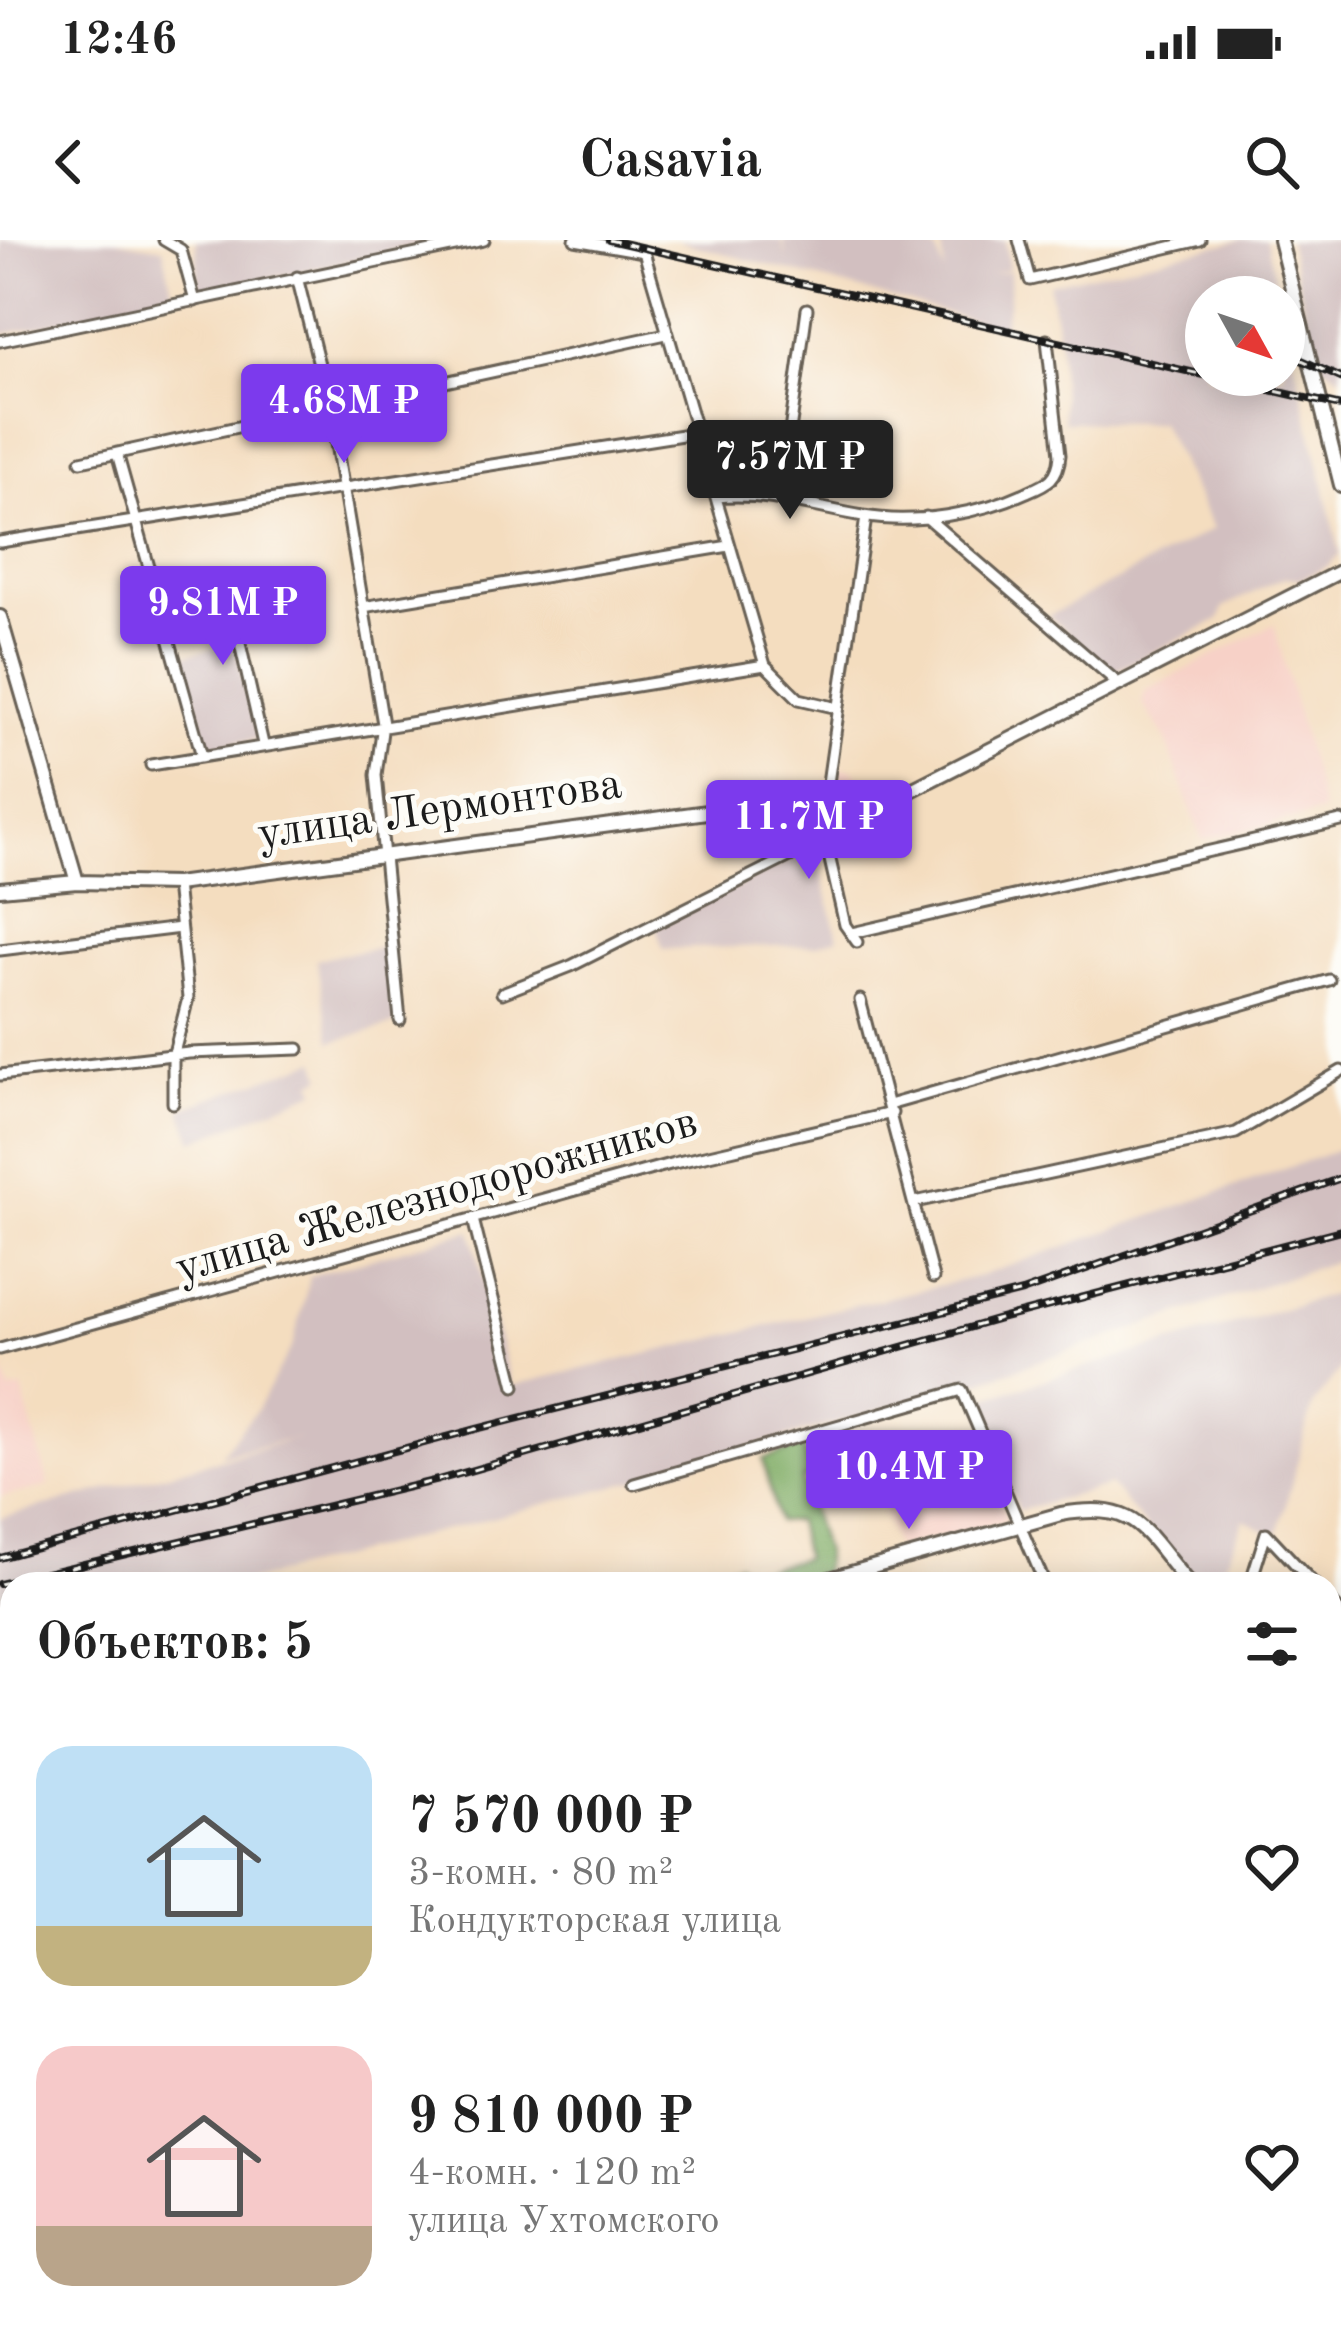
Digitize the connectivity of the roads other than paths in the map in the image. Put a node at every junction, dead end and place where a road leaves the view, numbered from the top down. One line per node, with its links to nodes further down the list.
1 (164, 240): 8 (street)
2 (484, 240): 7 (street)
3 (575, 240): 10 (street)
4 (1019, 240): 5 (street)
5 (1200, 240)
6 (1280, 240): 17 (main road)
7 (297, 277): 8 (street); 13 (street)
8 (195, 301): 12 (street)
9 (807, 309): 19 (street)
10 (666, 334): 13 (street); 14 (street)
11 (1047, 340): 22 (street)
12 (0, 341)
13 (330, 408): 15 (street); 18 (street)
14 (695, 434): 18 (street); 20 (street)
15 (117, 453): 16 (street); 23 (street)
16 (81, 461)
17 (1341, 485)
18 (345, 488): 23 (street); 28 (street)
19 (781, 496): 20 (street); 21 (street)
20 (716, 497): 25 (street)
21 (866, 517): 22 (street); 32 (street)
22 (926, 517): 31 (street)
23 (136, 522): 24 (street); 35 (street)
24 (0, 542)
25 (729, 546): 28 (street); 30 (street)
26 (1341, 571): 31 (main road, улица Лермонтова)
27 (226, 582): 34 (street)
28 (363, 607): 33 (street)
29 (0, 617): 41 (main road)
30 (765, 665): 32 (street); 33 (street)
31 (1119, 684): 37 (main road, улица Лермонтова)
32 (838, 707): 37 (street)
33 (383, 724): 34 (street); 40 (street)
34 (263, 744): 35 (street)
35 (202, 756): 36 (street)
36 (151, 765)
37 (824, 812): 39 (street); 40 (main road, улица Лермонтова)
38 (1341, 821): 39 (street)
39 (822, 840): 47 (street)
40 (382, 856): 42 (main road, улица Лермонтова); 49 (street)
41 (77, 882): 42 (main road, улица Лермонтова); 43 (main road, улица Лермонтова)
42 (176, 884): 44 (street)
43 (0, 889)
44 (180, 928): 45 (street); 51 (street)
45 (0, 950)
46 (1329, 980): 55 (street, улица Железнодорожников)
47 (502, 993)
48 (860, 1000): 55 (street)
49 (400, 1020)
50 (299, 1049): 51 (street)
51 (173, 1057): 53 (street); 54 (street)
52 (1341, 1071): 56 (street)
53 (0, 1075)
54 (173, 1102)
55 (892, 1109): 56 (street); 57 (street, улица Железнодорожников)
56 (915, 1202): 58 (street)
57 (473, 1219): 59 (street, улица Железнодорожников); 60 (street)
58 (933, 1278)
59 (0, 1349)
60 (515, 1386)
61 (634, 1484): 62 (street)
62 (1019, 1526): 63 (main road); 64 (street); 65 (main road)
63 (855, 1572)
64 (1040, 1572)
65 (1179, 1572)
66 (1254, 1572): 67 (street)
67 (1303, 1572)

